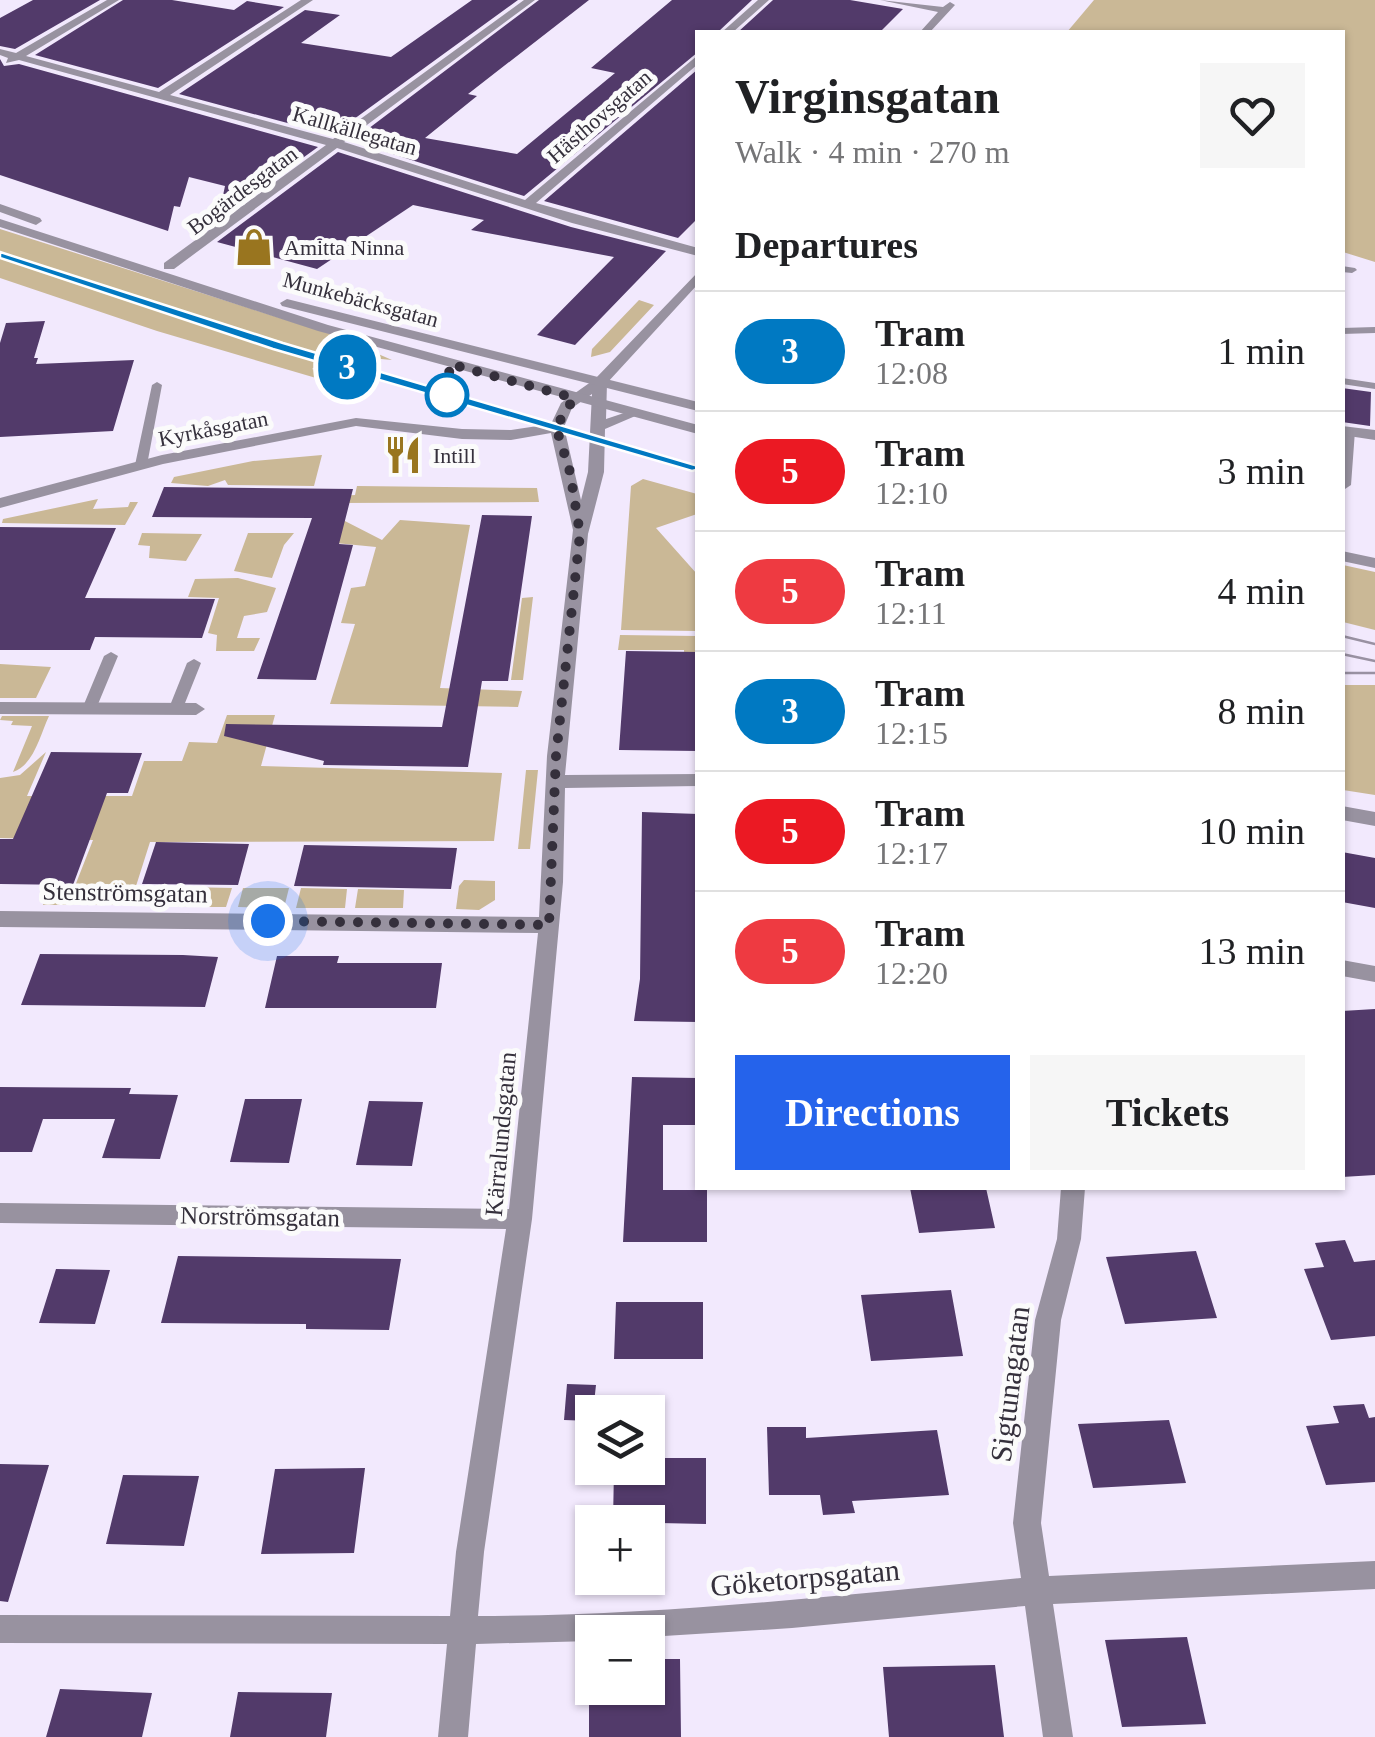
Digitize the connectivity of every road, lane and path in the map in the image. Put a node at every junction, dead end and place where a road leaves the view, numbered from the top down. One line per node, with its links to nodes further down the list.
1 (114, 0): 11 (street)
2 (308, 0): 14 (street)
3 (530, 0): 15 (street, Bogärdesgatan)
4 (764, 0): 8 (street)
5 (885, 0): 7 (street)
6 (955, 0): 7 (street)
7 (946, 10): 9 (street)
8 (729, 30)
9 (927, 30)
10 (0, 52): 11 (street, Kallkällegatan)
11 (15, 58): 13 (street); 14 (street, Kallkällegatan)
12 (695, 61): 16 (street, Hästhovsgatan)
13 (0, 67)
14 (159, 97): 15 (street, Kallkällegatan)
15 (338, 144): 16 (street, Kallkällegatan); 20 (street, Bogärdesgatan)
16 (526, 204): 19 (street, Kallkällegatan)
17 (0, 208): 20 (street, Munkebäcksgatan)
18 (0, 223): 28 (street, Munkebäcksgatan)
19 (695, 251)
20 (169, 266): 25 (street, Munkebäcksgatan)
21 (695, 279): 25 (street)
22 (1375, 330): 23 (lane)
23 (1345, 331)
24 (1345, 381): 27 (lane)
25 (600, 382): 28 (street); 29 (street, Kärralundsgatan); 30 (street, Munkebäcksgatan)
26 (157, 384): 37 (lane)
27 (1375, 386)
28 (574, 398): 29 (street, Munkebäcksgatan); 32 (street)
29 (597, 404): 31 (street, Munkebäcksgatan); 33 (street, Kärralundsgatan)
30 (695, 405)
31 (633, 414): 33 (street); 34 (street, Munkebäcksgatan)
32 (556, 427): 37 (street, Kyrkåsgatan); 40 (street, Kärralundsgatan)
33 (596, 427): 40 (street, Kärralundsgatan)
34 (695, 429)
35 (1346, 431): 36 (street); 38 (lane)
36 (1375, 436)
37 (141, 465): 39 (street, Kyrkåsgatan)
38 (1345, 485)
39 (0, 502)
40 (580, 534): 49 (street, Kärralundsgatan)
41 (1345, 557): 42 (street)
42 (1375, 563)
43 (111, 656): 46 (lane)
44 (194, 662): 47 (lane)
45 (0, 708): 46 (street)
46 (89, 709): 47 (street)
47 (186, 709)
48 (695, 780): 49 (street)
49 (557, 782): 53 (street, Kärralundsgatan)
50 (1345, 814): 51 (street)
51 (1375, 819)
52 (0, 918): 53 (street, Stenströmsgatan)
53 (549, 925): 58 (street, Kärralundsgatan)
54 (1345, 969): 55 (street)
55 (1375, 974)
56 (1073, 1190): 60 (street, Sigtunagatan)
57 (0, 1213): 58 (street, Norströmsgatan)
58 (520, 1219): 62 (street, Kärralundsgatan)
59 (1375, 1575): 60 (street, Göketorpsgatan)
60 (1036, 1591): 62 (street, Göketorpsgatan); 64 (street, Sigtunagatan)
61 (0, 1629): 62 (street, Göketorpsgatan)
62 (464, 1630): 63 (street, Kärralundsgatan)
63 (453, 1737)
64 (1058, 1737)

